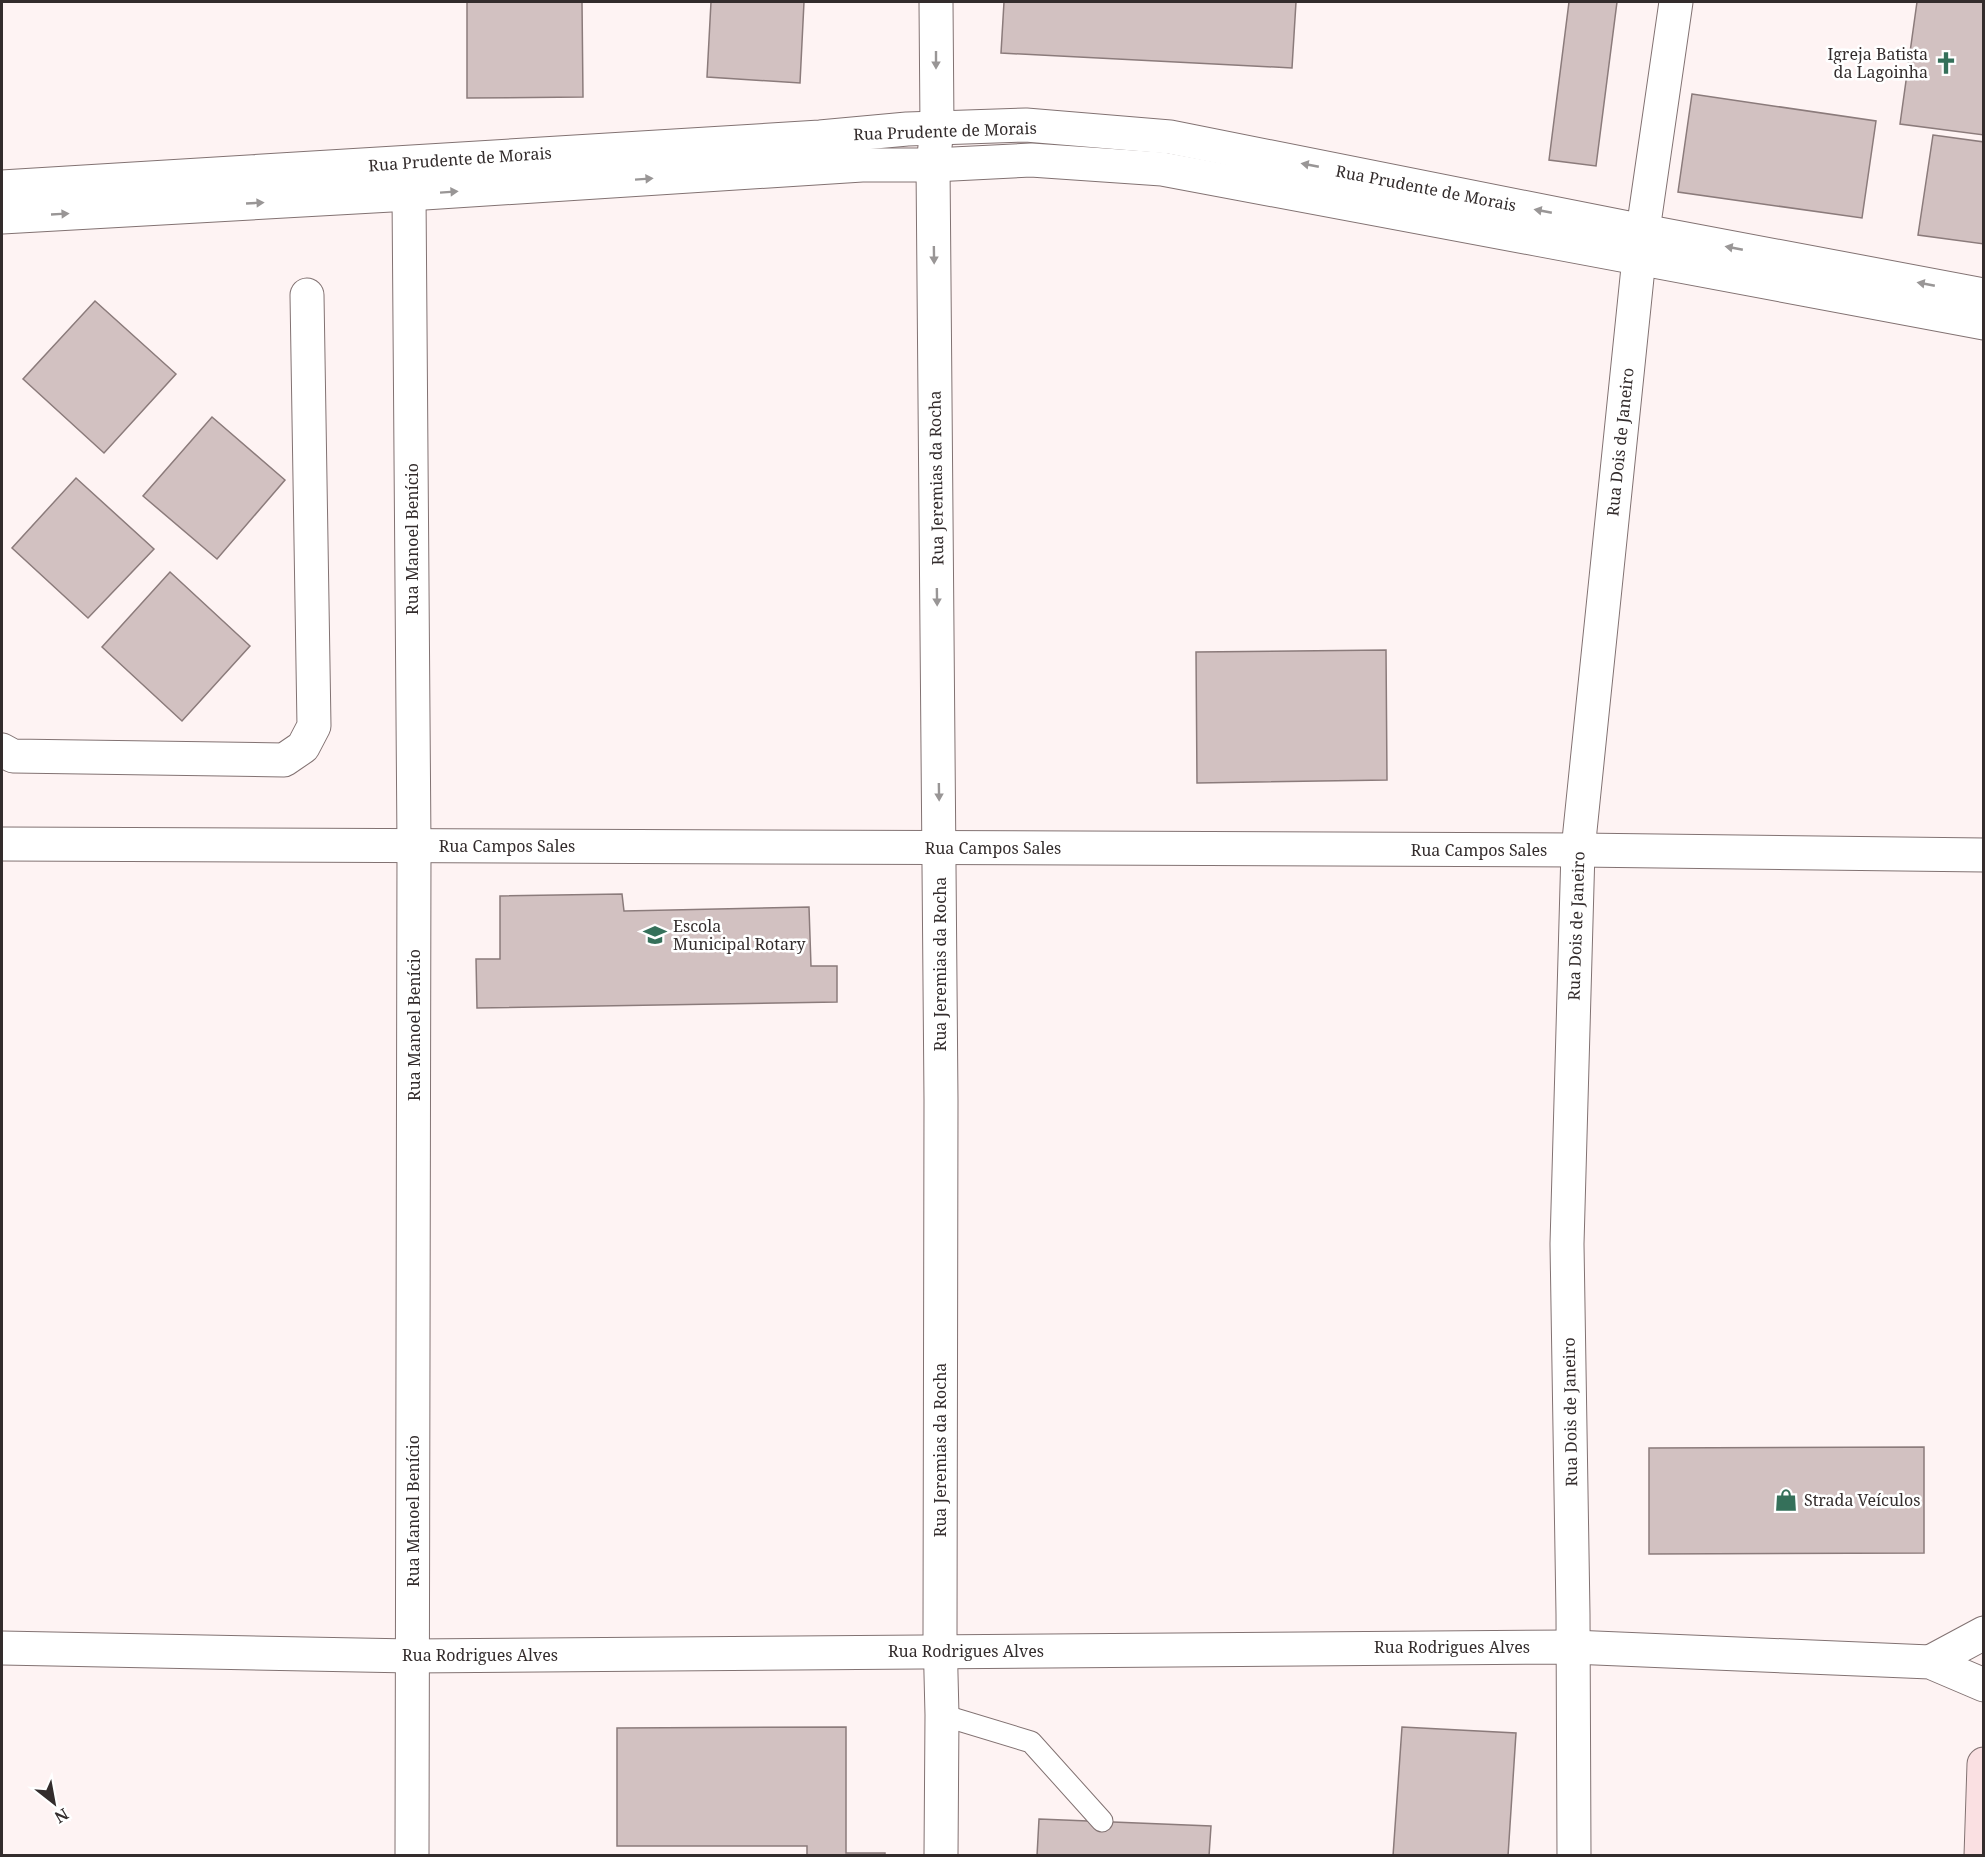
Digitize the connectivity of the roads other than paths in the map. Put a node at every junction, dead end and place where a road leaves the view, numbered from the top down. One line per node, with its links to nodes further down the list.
1 (936, 2): 3 (street, Rua Jeremias da Rocha, one-way to 3)
2 (1676, 2): 8 (street, Rua Dois de Janeiro)
3 (937, 128): 4 (street, Rua Jeremias da Rocha); 5 (street, Rua Prudente de Morais); 8 (street, Rua Prudente de Morais, one-way to 3)
4 (933, 165): 6 (street, Rua Prudente de Morais, one-way to 4); 8 (street, Rua Prudente de Morais); 15 (street, Rua Jeremias da Rocha, one-way to 15)
5 (2, 187)
6 (409, 194): 7 (street, Rua Prudente de Morais, one-way to 6); 14 (street, Rua Manoel Benício)
7 (2, 217)
8 (1641, 244): 10 (street, Rua Prudente de Morais, one-way to 8); 11 (street, Rua Prudente de Morais); 16 (street, Rua Dois de Janeiro)
9 (306, 295): 12 (street)
10 (1983, 295)
11 (1983, 323)
12 (2, 750)
13 (2, 844): 14 (street, Rua Campos Sales)
14 (414, 846): 15 (street, Rua Campos Sales); 22 (street, Rua Manoel Benício)
15 (940, 848): 16 (street, Rua Campos Sales); 21 (street, Rua Jeremias da Rocha)
16 (1578, 850): 17 (street, Rua Campos Sales); 19 (street, Rua Dois de Janeiro)
17 (1983, 855)
18 (1983, 1633): 23 (street)
19 (1572, 1647): 21 (street, Rua Rodrigues Alves); 23 (street, Rua Rodrigues Alves); 30 (street, Rua Dois de Janeiro)
20 (2, 1648): 22 (street, Rua Rodrigues Alves)
21 (940, 1651): 22 (street, Rua Rodrigues Alves); 25 (street, Rua Jeremias da Rocha)
22 (411, 1656): 28 (street, Rua Manoel Benício)
23 (1929, 1662): 24 (street, Rua Rodrigues Alves)
24 (1983, 1684)
25 (942, 1715): 27 (lane); 29 (street, Rua Jeremias da Rocha)
26 (1983, 1764): 31 (street)
27 (1102, 1821)
28 (412, 1856)
29 (941, 1856)
30 (1574, 1856)
31 (1981, 1856)

